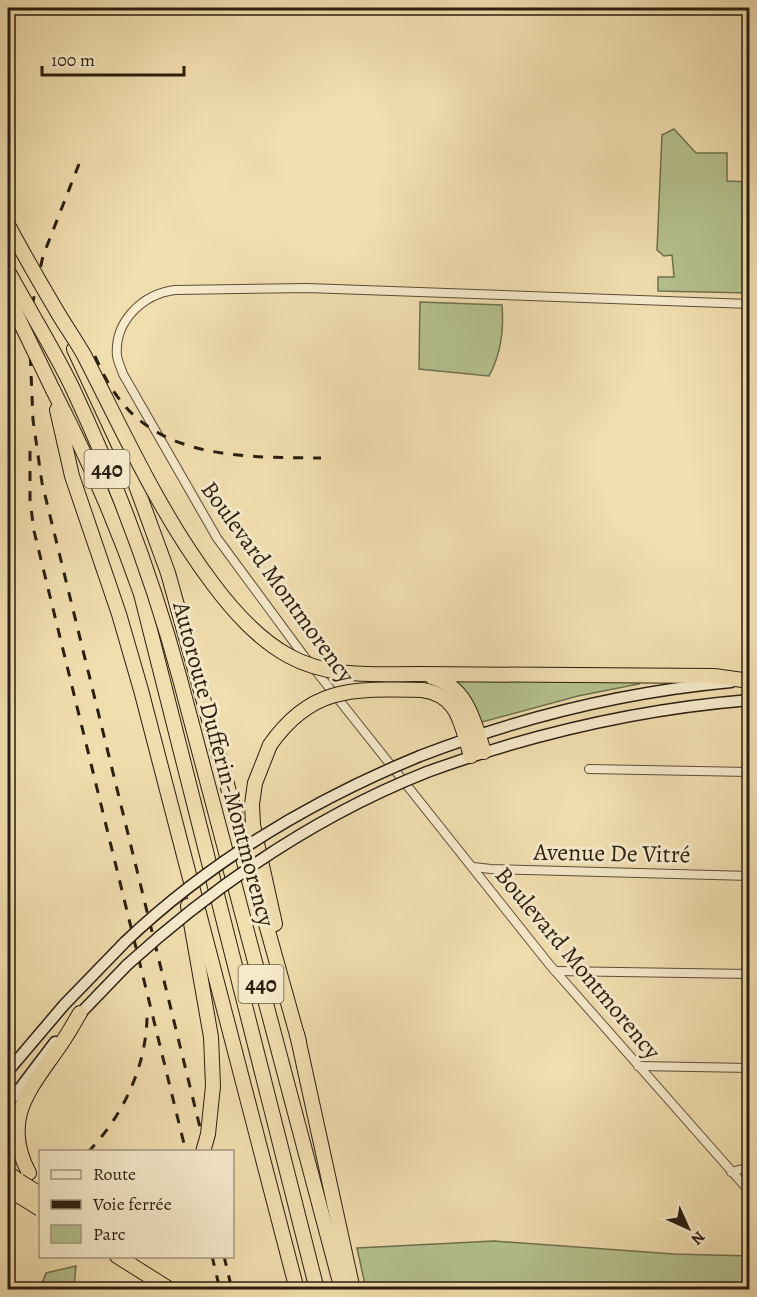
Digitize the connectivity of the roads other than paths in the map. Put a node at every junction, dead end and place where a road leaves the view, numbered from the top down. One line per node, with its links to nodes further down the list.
1 (8, 225): 5 (highway, bridge)
2 (8, 271): 36 (highway, Autoroute Dufferin-Montmorency / 440, bridge)
3 (8, 297): 6 (highway, Autoroute Dufferin-Montmorency / 440, bridge)
4 (750, 304): 15 (street, Boulevard Montmorency)
5 (56, 310): 7 (highway, bridge); 20 (highway, bridge)
6 (53, 390): 14 (highway); 35 (highway, Autoroute Dufferin-Montmorency / 440)
7 (420, 674): 8 (highway); 10 (highway)
8 (750, 681): 10 (main road)
9 (750, 700): 11 (main road)
10 (472, 736): 11 (highway); 20 (highway, bridge); 23 (main road, bridge)
11 (477, 754): 19 (main road, bridge)
12 (589, 769): 13 (street)
13 (750, 772)
14 (166, 789): 25 (highway, bridge); 34 (highway)
15 (473, 867): 16 (street, Avenue De Vitré); 17 (street, Boulevard Montmorency)
16 (750, 876)
17 (555, 971): 18 (street); 21 (street, Boulevard Montmorency)
18 (750, 974)
19 (80, 1013): 24 (main road); 28 (highway)
20 (299, 1042): 37 (highway)
21 (638, 1066): 22 (street); 27 (street, Boulevard Montmorency)
22 (750, 1068)
23 (8, 1071)
24 (8, 1104)
25 (204, 1150)
26 (750, 1167): 27 (street)
27 (731, 1172): 30 (street, Boulevard Montmorency)
28 (15, 1181): 29 (highway); 31 (highway, bridge)
29 (39, 1192)
30 (750, 1192)
31 (39, 1208)
32 (119, 1258): 33 (highway)
33 (171, 1290)
34 (297, 1290)
35 (317, 1290)
36 (342, 1290)
37 (354, 1290)

